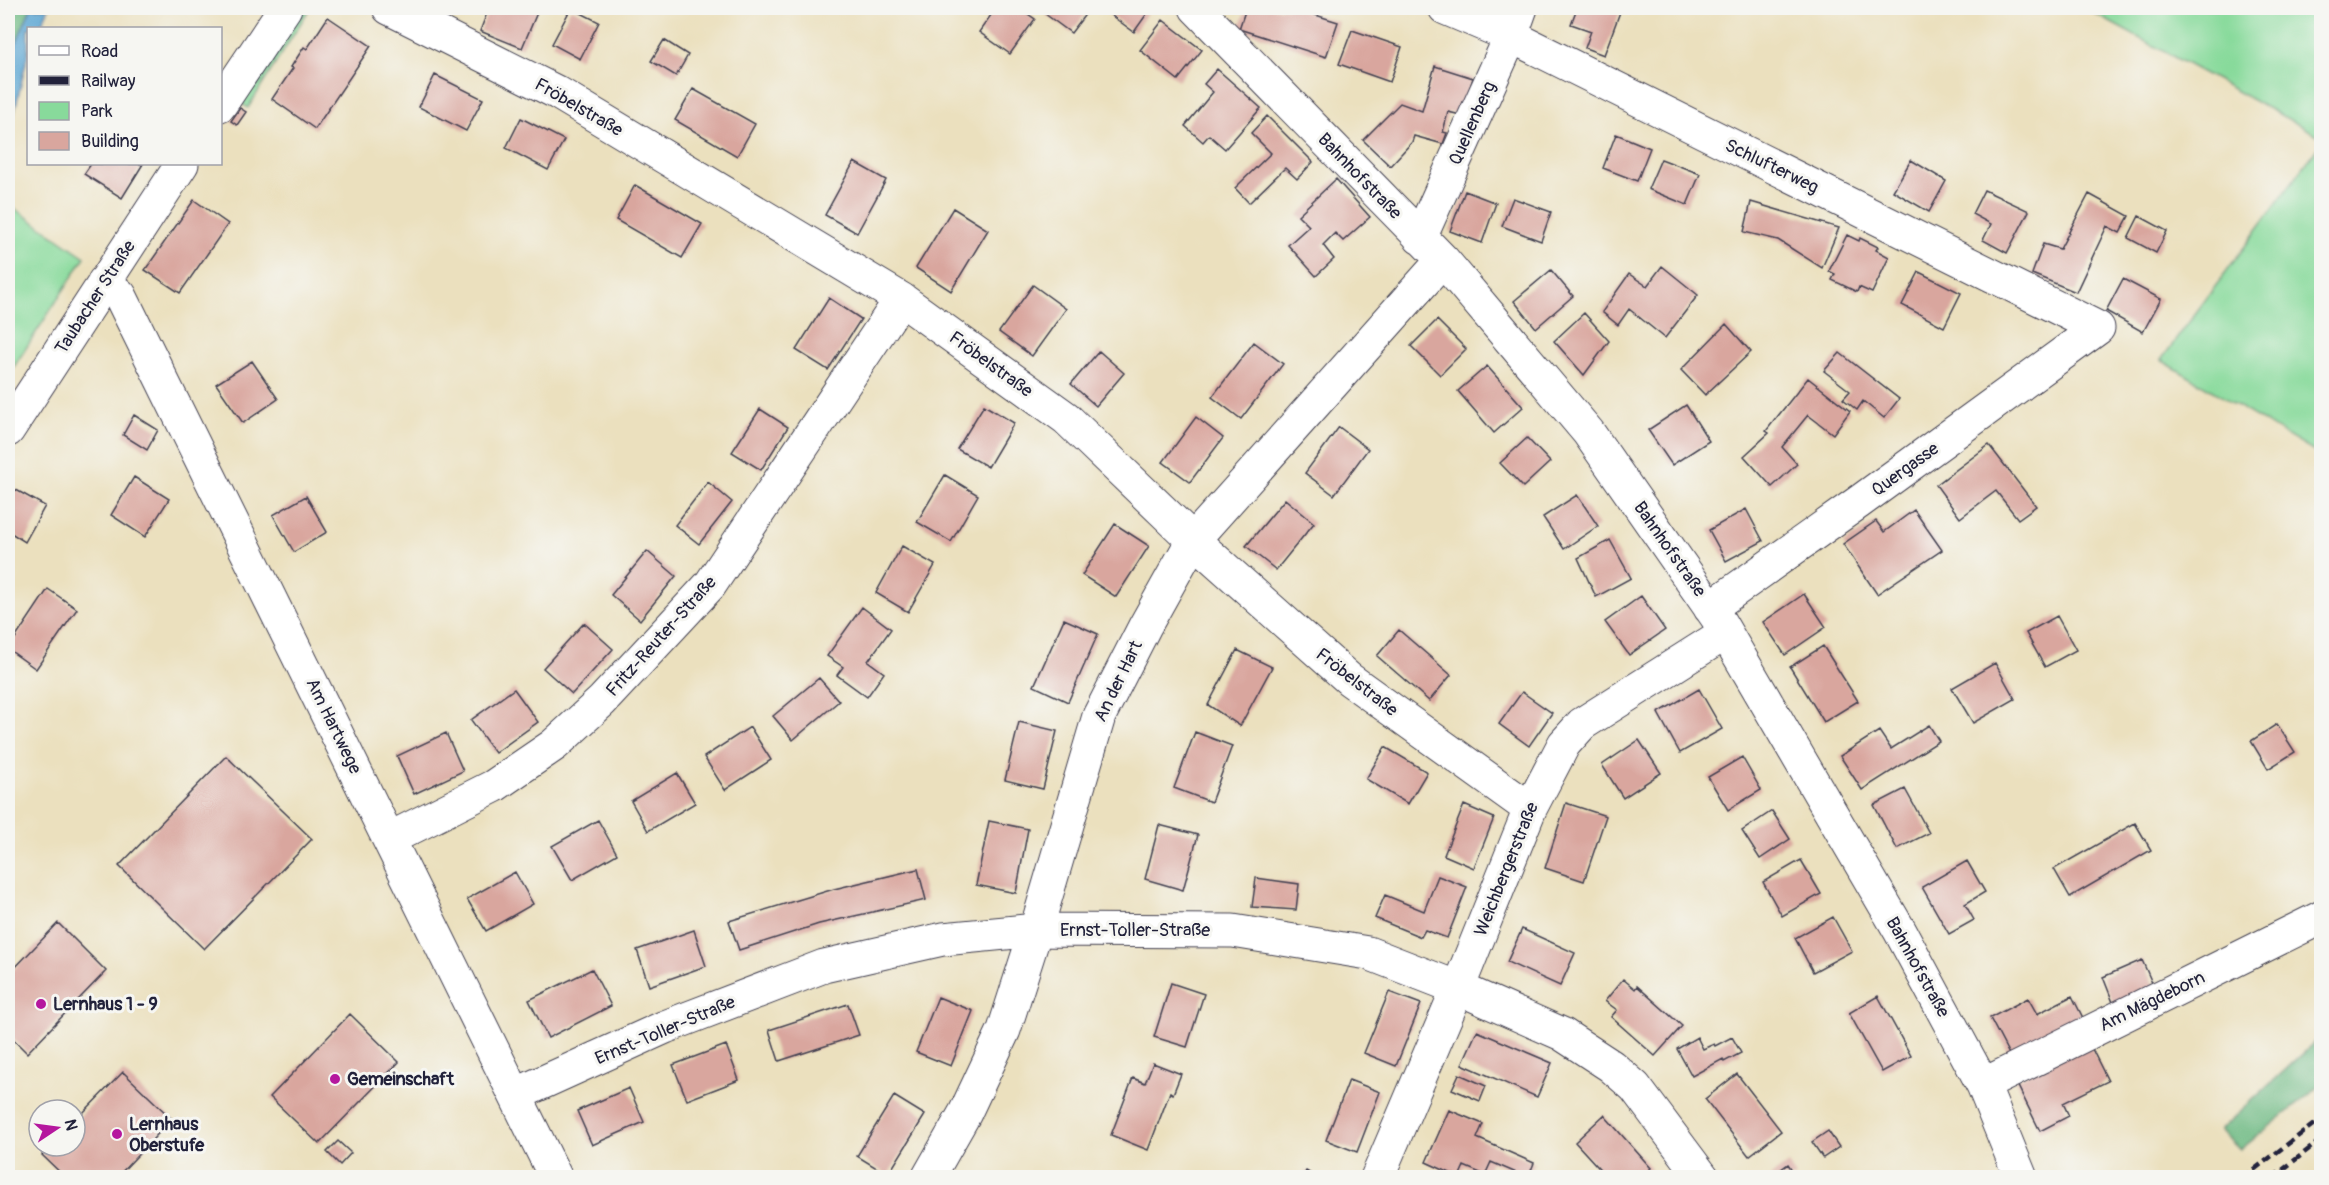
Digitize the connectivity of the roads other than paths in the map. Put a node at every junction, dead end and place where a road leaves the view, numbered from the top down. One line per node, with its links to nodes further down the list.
1 (285, 8): 6 (street)
2 (389, 8): 10 (street, Fröbelstraße)
3 (1196, 8): 8 (street, Bahnhofstraße)
4 (1445, 8): 5 (street, Schlufterweg)
5 (1516, 22): 8 (street, Quellenberg); 11 (street, Schlufterweg)
6 (222, 102)
7 (181, 165): 9 (street, Taubacher Straße)
8 (1431, 249): 13 (street, An der Hart); 14 (street, Bahnhofstraße)
9 (104, 282): 12 (street, Taubacher Straße); 16 (street, Am Hartwege)
10 (901, 299): 13 (street, Fröbelstraße); 16 (street, Fritz-Reuter-Straße)
11 (2098, 328): 14 (street, Quergasse)
12 (8, 430)
13 (1193, 540): 15 (street, Fröbelstraße); 18 (street, An der Hart)
14 (1717, 621): 15 (street, Weichbergerstraße); 20 (street, Bahnhofstraße)
15 (1530, 809): 19 (street, Weichbergerstraße)
16 (389, 839): 21 (street, Am Hartwege)
17 (2322, 917): 20 (street, Am Mägdeborn)
18 (1036, 930): 19 (street, Ernst-Toller-Straße); 21 (street, Ernst-Toller-Straße); 23 (street, An der Hart)
19 (1458, 988): 24 (street, Weichbergerstraße); 25 (street, Ernst-Toller-Straße)
20 (1983, 1085): 26 (street, Bahnhofstraße)
21 (515, 1095): 22 (street, Am Hartwege)
22 (556, 1178)
23 (928, 1178)
24 (1377, 1178)
25 (1703, 1178)
26 (2021, 1178)

